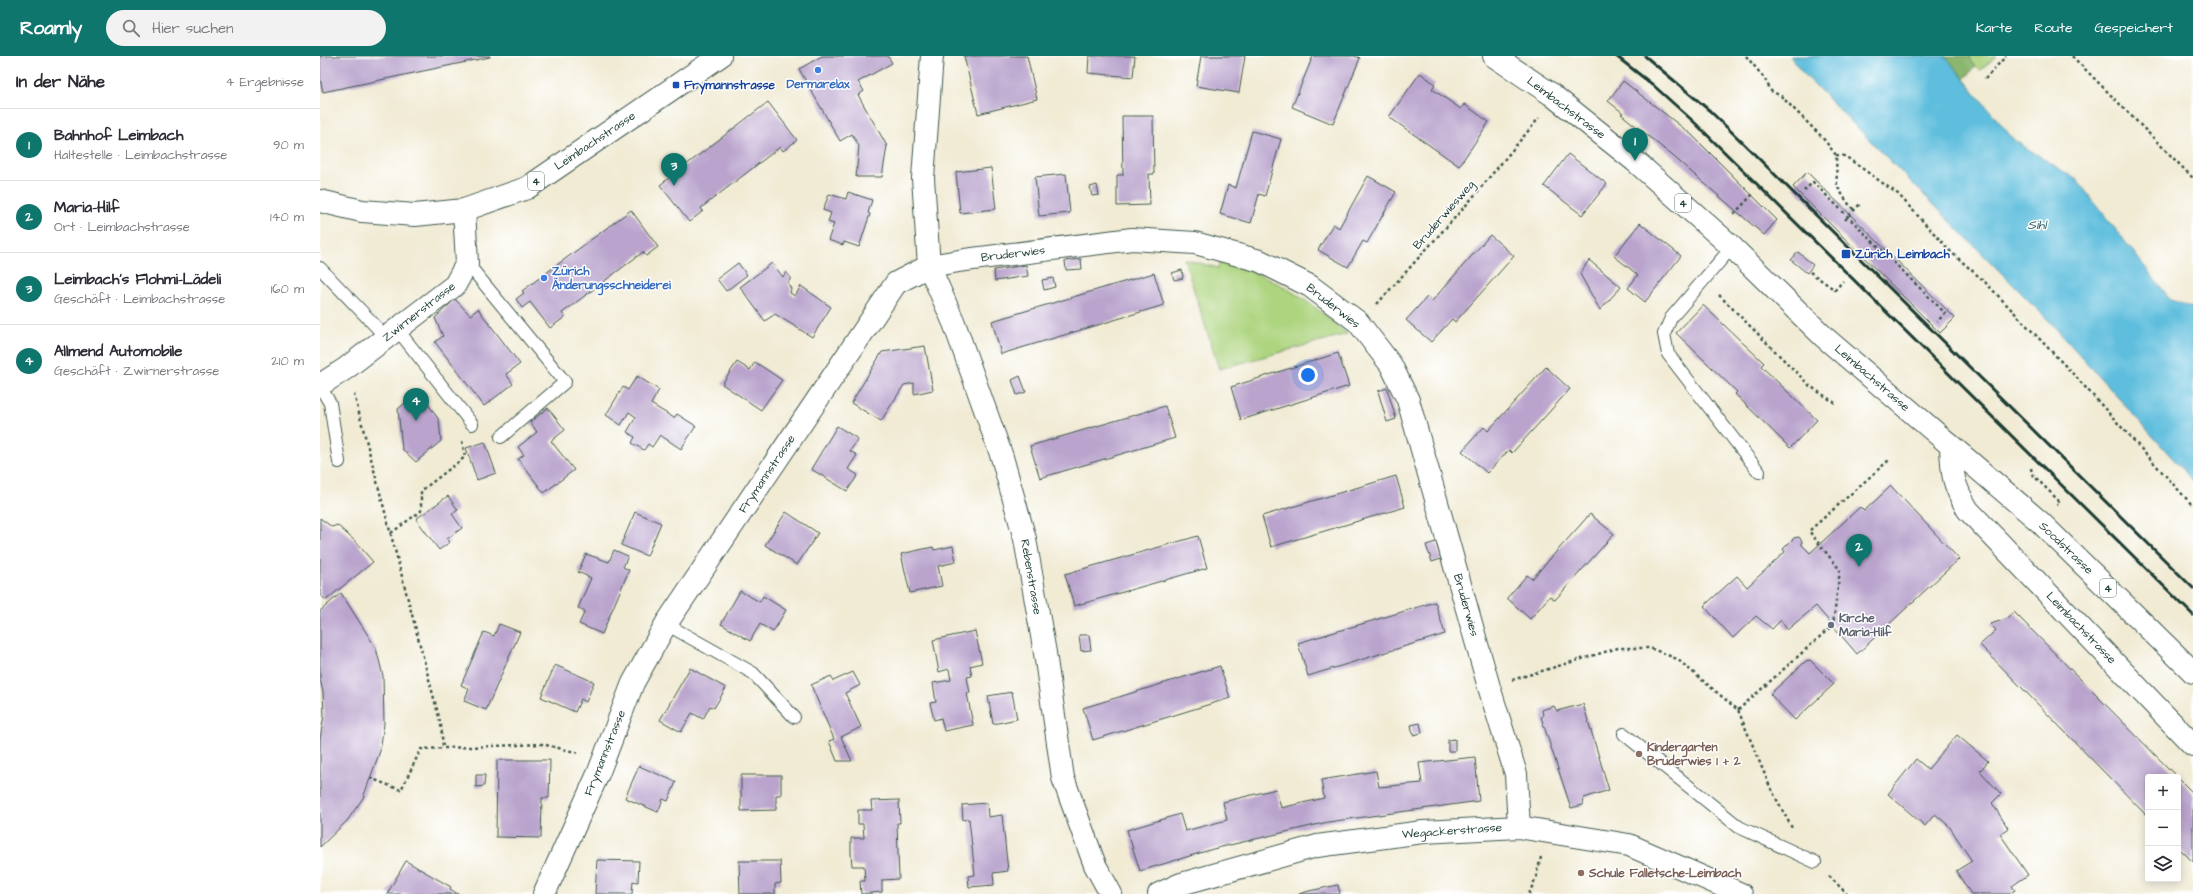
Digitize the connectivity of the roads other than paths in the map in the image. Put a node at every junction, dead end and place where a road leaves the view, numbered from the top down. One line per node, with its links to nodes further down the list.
1 (932, 56): 8 (street)
2 (1494, 56): 6 (street, Leimbachstrasse / 4)
3 (714, 58): 5 (street, Leimbachstrasse / 4)
4 (320, 201): 5 (street, Leimbachstrasse / 4)
5 (464, 210): 7 (street)
6 (1732, 247): 14 (street, Leimbachstrasse / 4); 16 (lane)
7 (467, 263): 10 (street, Zwirnerstrasse); 13 (lane)
8 (929, 266): 17 (street, Frymannstrasse); 22 (street, Bruderwies); 25 (street, Rebenstrasse)
9 (320, 268): 10 (lane)
10 (392, 334): 11 (street, Zwirnerstrasse); 12 (lane)
11 (320, 386): 15 (lane)
12 (472, 424)
13 (501, 437)
14 (1951, 446): 18 (street, Soodstrasse / 4); 21 (street, Leimbachstrasse)
15 (338, 462)
16 (1759, 472)
17 (666, 624): 19 (lane); 24 (street, Frymannstrasse)
18 (2193, 672)
19 (794, 717)
20 (1624, 734): 23 (lane)
21 (2193, 744)
22 (1519, 827): 26 (street, Wegackerstrasse); 27 (street, Wegackerstrasse)
23 (1815, 862)
24 (544, 894)
25 (1111, 894)
26 (1159, 894)
27 (1741, 894)

